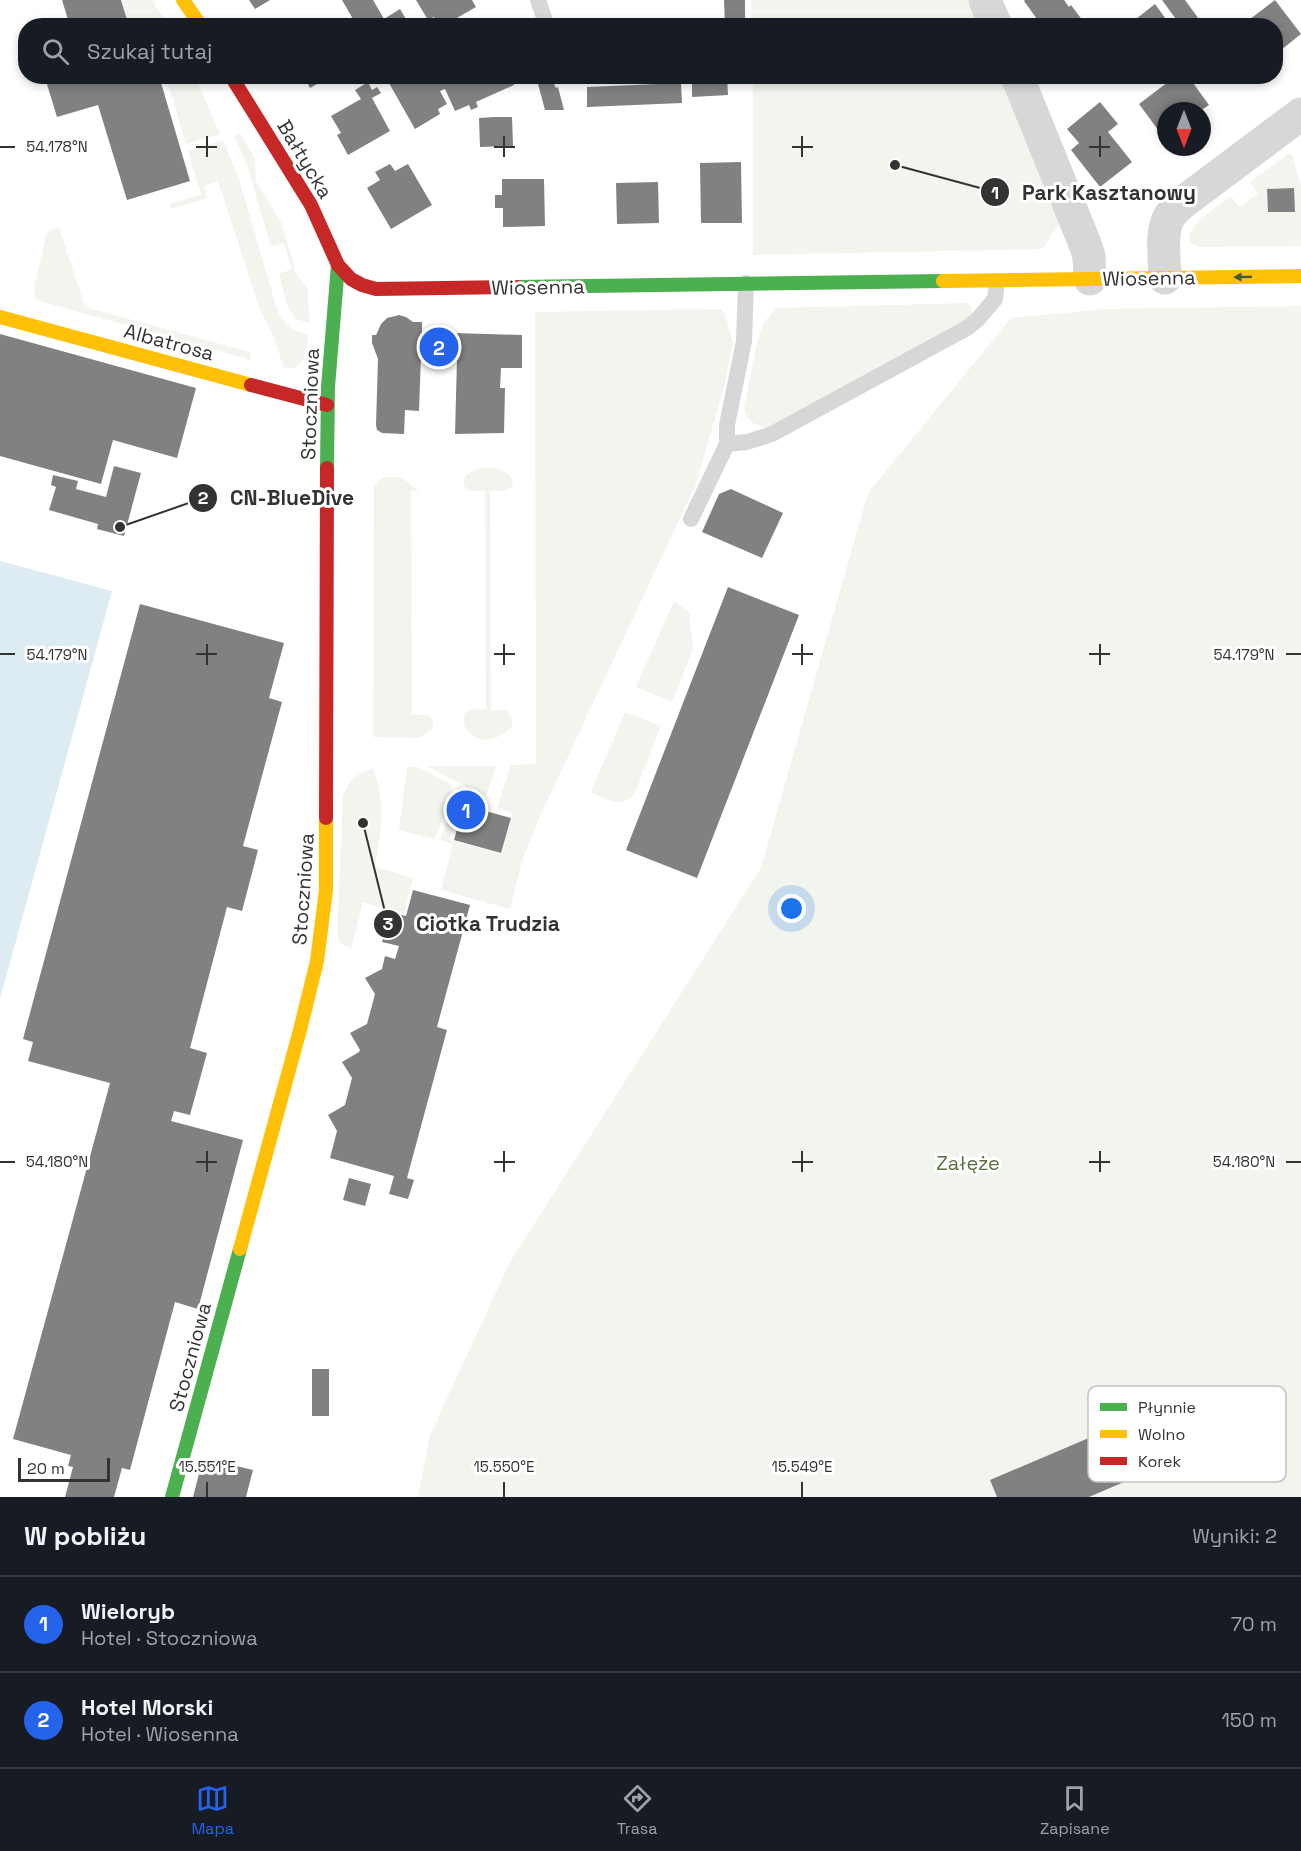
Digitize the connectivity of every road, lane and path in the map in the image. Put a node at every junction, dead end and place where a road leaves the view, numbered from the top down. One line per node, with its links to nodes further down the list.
1 (183, 0): 4 (street)
2 (538, 0): 5 (lane)
3 (985, 0): 6 (street)
4 (195, 18)
5 (544, 18)
6 (993, 18)
7 (236, 84): 10 (street, Bałtycka)
8 (1020, 84): 13 (street)
9 (1301, 114): 12 (street)
10 (338, 265): 15 (street, Wiosenna); 17 (street, Stoczniowa)
11 (1301, 276): 12 (street, Wiosenna, one-way to 12)
12 (1165, 278): 13 (street, Wiosenna)
13 (1090, 279): 14 (street, Wiosenna)
14 (997, 281): 15 (street, Wiosenna); 18 (lane)
15 (746, 284): 18 (lane)
16 (0, 317): 17 (street, Albatrosa)
17 (327, 405): 20 (street, Stoczniowa)
18 (728, 444): 19 (lane)
19 (691, 519)
20 (172, 1497)

